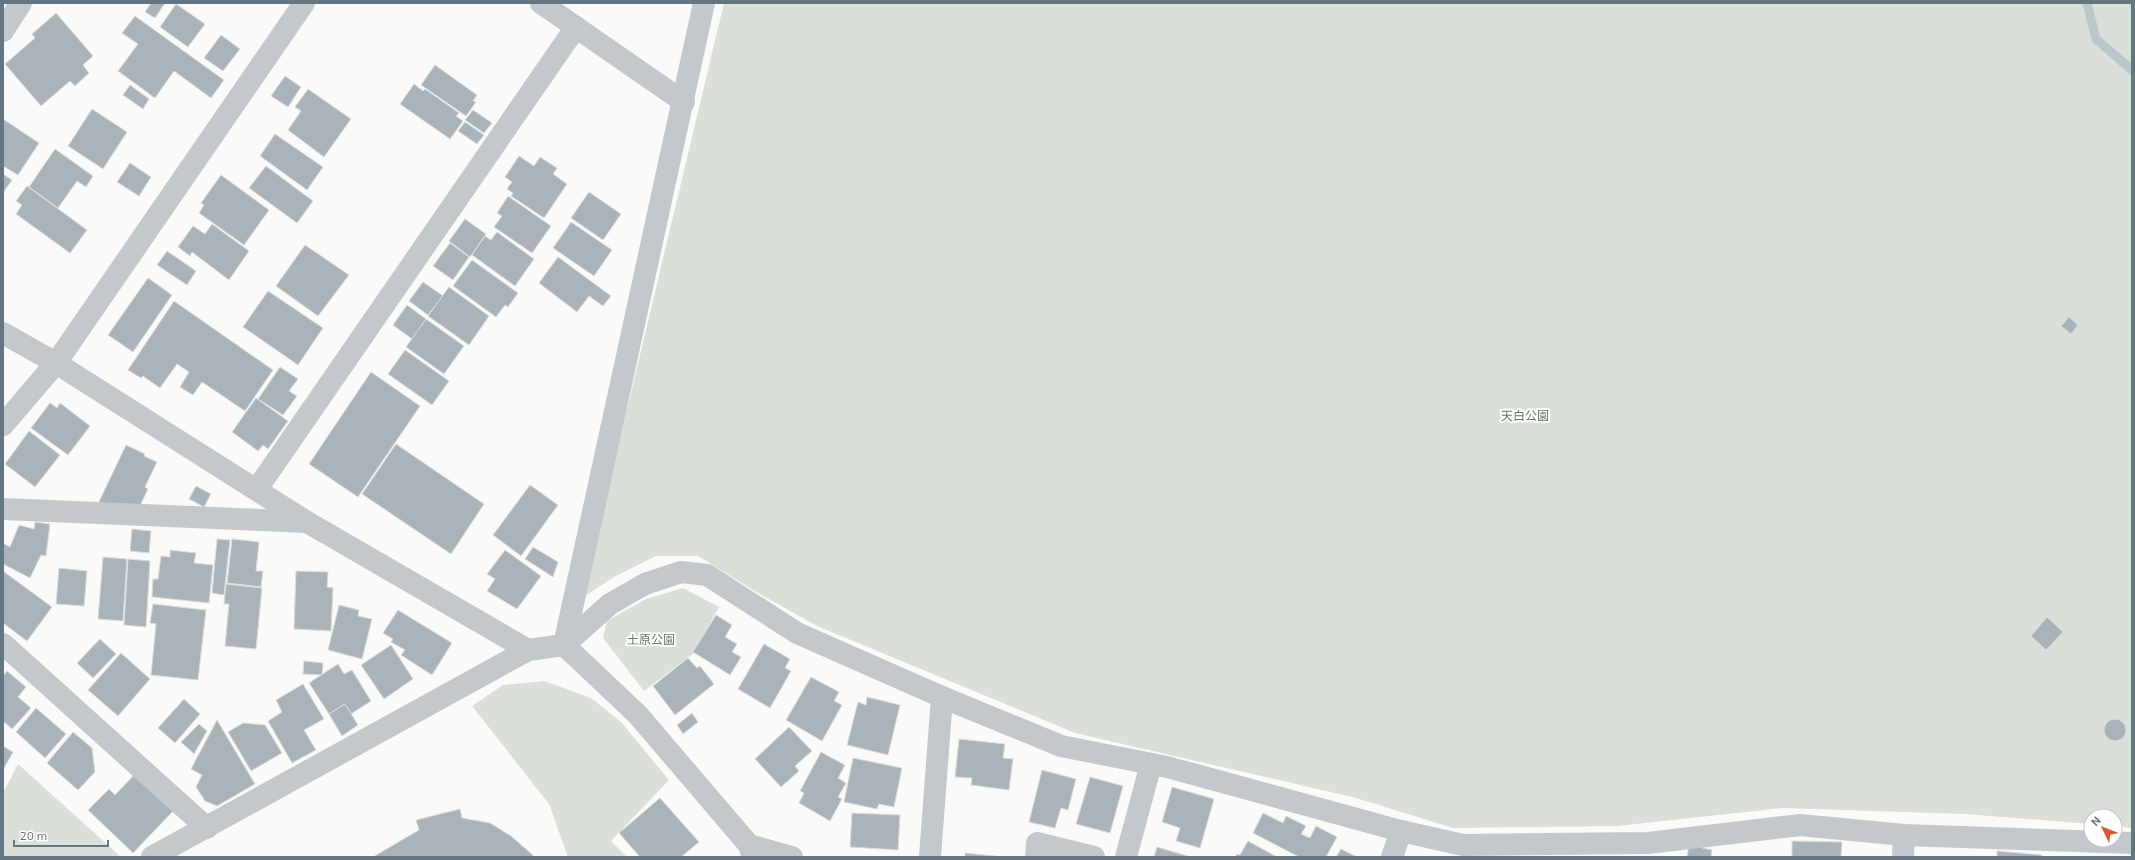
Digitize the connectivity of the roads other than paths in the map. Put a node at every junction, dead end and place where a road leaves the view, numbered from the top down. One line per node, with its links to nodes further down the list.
1 (21, 3): 6 (street)
2 (304, 3): 9 (street)
3 (541, 3): 5 (street)
4 (704, 3): 7 (street)
5 (576, 27): 7 (street); 11 (street)
6 (3, 31)
7 (684, 102): 15 (street)
8 (3, 333): 9 (street)
9 (56, 363): 10 (street); 11 (street)
10 (3, 425)
11 (257, 489): 13 (street)
12 (3, 509): 13 (street)
13 (307, 522): 16 (street)
14 (3, 644): 19 (street)
15 (564, 645): 16 (street); 17 (street); 23 (street)
16 (528, 650): 19 (street)
17 (942, 697): 18 (street); 26 (street)
18 (1151, 764): 20 (street); 29 (street)
19 (207, 828): 24 (street)
20 (1401, 831): 21 (street); 30 (street)
21 (1904, 835): 22 (street); 31 (street)
22 (2132, 843)
23 (751, 851): 25 (street)
24 (152, 857)
25 (792, 857)
26 (930, 857)
27 (1036, 857): 28 (street)
28 (1094, 857)
29 (1126, 857)
30 (1392, 857)
31 (1902, 857)

